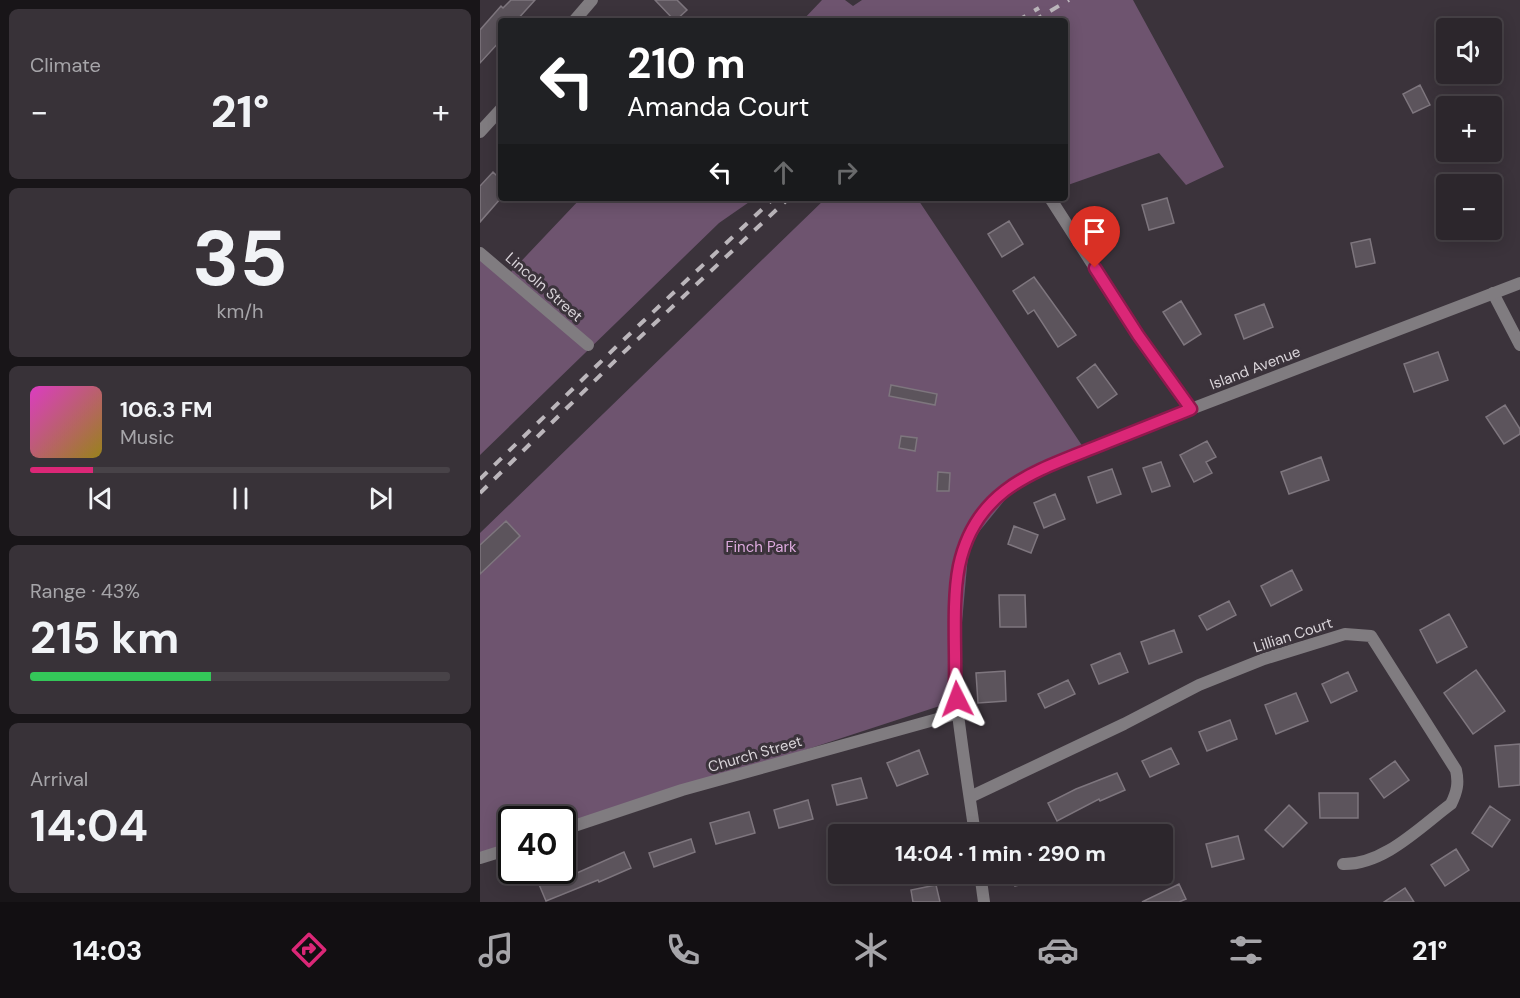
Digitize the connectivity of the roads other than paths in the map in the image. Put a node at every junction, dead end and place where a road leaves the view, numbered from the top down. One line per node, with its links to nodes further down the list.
1 (592, 0): 2 (street)
2 (577, 18)
3 (498, 112): 4 (street)
4 (480, 132)
5 (1052, 201): 11 (street)
6 (480, 253): 9 (street, Lincoln Street)
7 (1520, 283): 8 (street, Island Avenue)
8 (1493, 293): 10 (street); 11 (street, Island Avenue)
9 (588, 345)
10 (1520, 345)
11 (1191, 409): 12 (street, Island Avenue)
12 (958, 713): 13 (street, Island Avenue); 15 (street, Church Street)
13 (970, 797): 14 (street, Island Avenue); 18 (street, Lillian Court)
14 (974, 824)
15 (576, 825)
16 (498, 852): 17 (street)
17 (480, 858)
18 (1343, 864)
19 (982, 884): 20 (street)
20 (984, 902)

